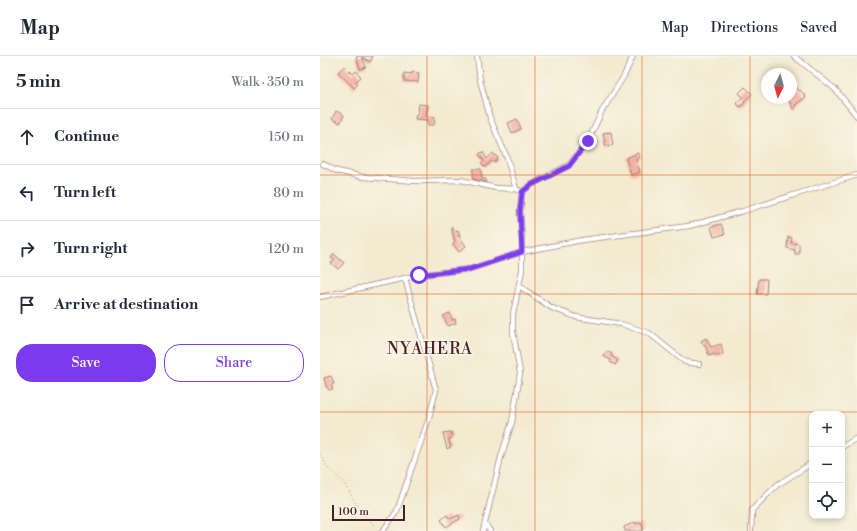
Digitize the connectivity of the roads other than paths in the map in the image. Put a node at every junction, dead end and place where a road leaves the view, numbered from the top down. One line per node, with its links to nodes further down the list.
1 (477, 56): 7 (street)
2 (633, 56): 8 (street)
3 (794, 56): 4 (street)
4 (857, 116)
5 (324, 164): 7 (street)
6 (857, 175): 9 (street)
7 (516, 188): 8 (street)
8 (522, 192): 9 (street)
9 (522, 252): 10 (street); 11 (street)
10 (405, 278): 12 (street); 18 (street)
11 (520, 286): 13 (street); 17 (street)
12 (320, 297)
13 (699, 364)
14 (857, 438): 15 (street)
15 (845, 445)
16 (809, 465): 21 (street)
17 (485, 524): 19 (street); 20 (street)
18 (381, 531)
19 (483, 531)
20 (490, 531)
21 (751, 531)

